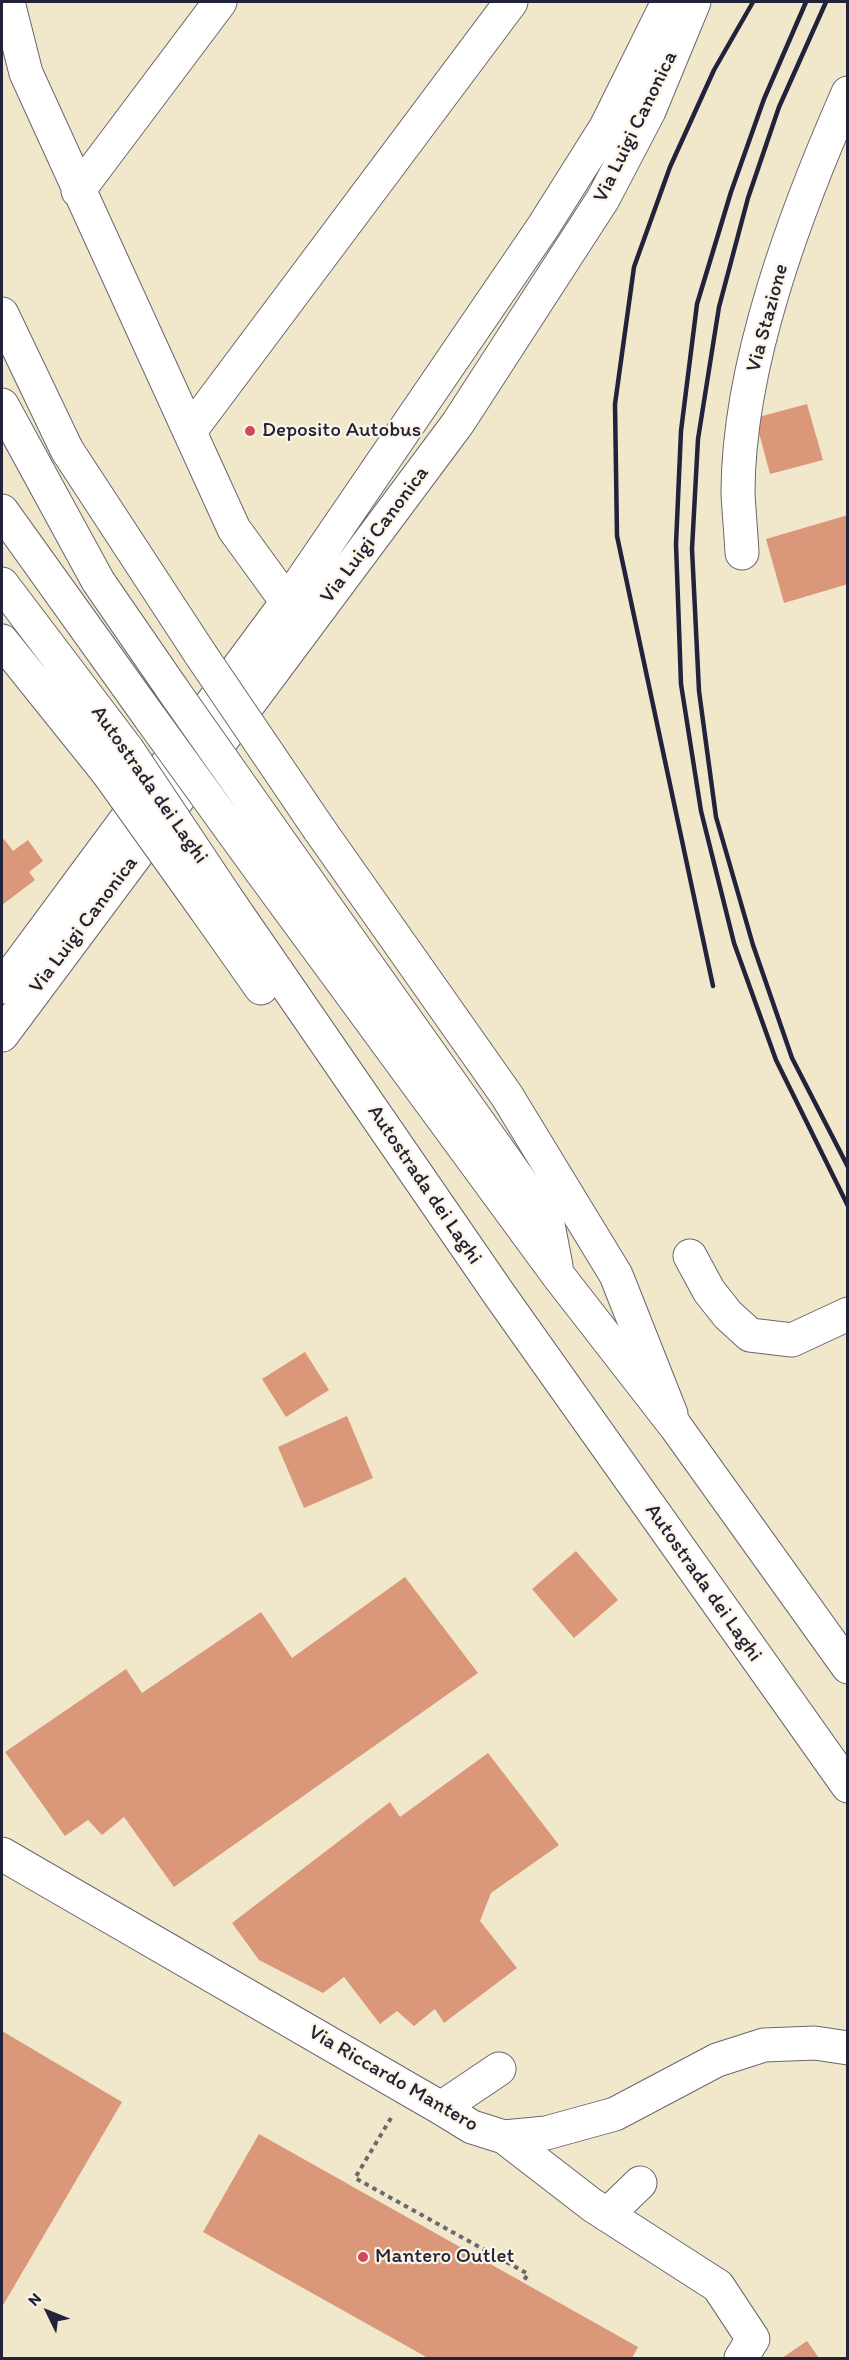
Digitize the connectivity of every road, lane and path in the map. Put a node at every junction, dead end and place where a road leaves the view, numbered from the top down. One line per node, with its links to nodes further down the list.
1 (8, 2): 7 (main road)
2 (220, 2): 7 (main road)
3 (511, 2): 10 (main road)
4 (668, 2): 14 (main road, Via Luigi Canonica)
5 (694, 2): 18 (main road, Via Luigi Canonica)
6 (848, 93): 12 (main road, Via Stazione)
7 (78, 191): 10 (main road)
8 (2, 314): 22 (main road, bridge)
9 (2, 405): 20 (main road, bridge)
10 (190, 431): 14 (main road)
11 (2, 510): 20 (main road, Autostrada dei Laghi, bridge)
12 (742, 553)
13 (2, 584): 16 (main road, Autostrada dei Laghi)
14 (287, 602): 17 (main road, Via Luigi Canonica)
15 (2, 641): 16 (main road)
16 (117, 761): 24 (main road, Autostrada dei Laghi, bridge)
17 (2, 987)
18 (2, 1035)
19 (690, 1256): 21 (main road)
20 (557, 1274): 22 (main road, Autostrada dei Laghi)
21 (848, 1314)
22 (676, 1427): 23 (main road, Autostrada dei Laghi)
23 (848, 1667)
24 (848, 1786)
25 (2, 1854): 28 (main road, Via Riccardo Mantero)
26 (848, 2048): 30 (main road, Via Riccardo Mantero)
27 (499, 2069): 29 (main road)
28 (410, 2090): 29 (main road, Via Riccardo Mantero); 33 (path)
29 (441, 2108): 30 (main road, Via Riccardo Mantero)
30 (504, 2137): 32 (main road)
31 (640, 2183): 32 (main road)
32 (607, 2215): 34 (main road)
33 (523, 2282)
34 (741, 2358)

